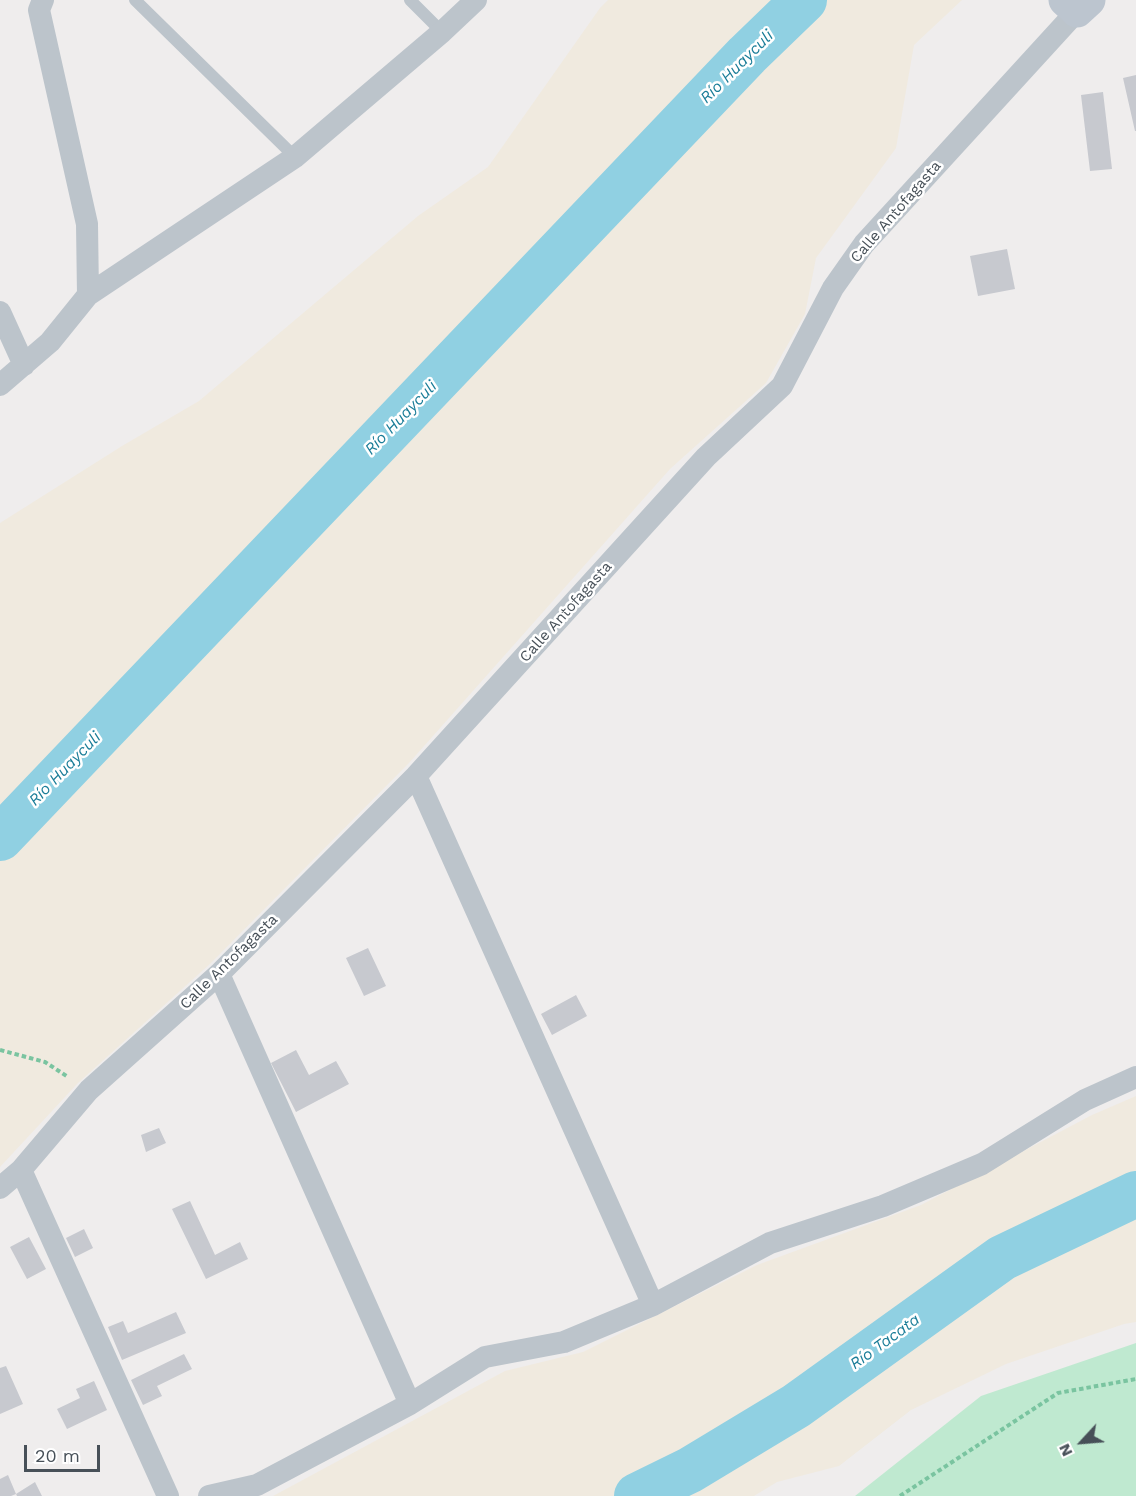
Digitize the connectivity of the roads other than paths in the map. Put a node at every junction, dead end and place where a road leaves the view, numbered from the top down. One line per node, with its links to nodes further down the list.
1 (43, 0): 8 (street)
2 (135, 0): 7 (lane)
3 (410, 0): 6 (lane)
4 (476, 0): 6 (street)
5 (1077, 4): 12 (street, Calle Antofagasta)
6 (442, 32): 7 (street)
7 (295, 157): 8 (street)
8 (88, 295): 10 (street)
9 (0, 312): 10 (street)
10 (24, 365): 11 (street)
11 (0, 385)
12 (416, 776): 13 (street, Calle Antofagasta); 17 (street)
13 (219, 974): 15 (street, Calle Antofagasta); 18 (street)
14 (1136, 1077): 17 (street)
15 (21, 1170): 16 (street, Calle Antofagasta); 19 (street)
16 (0, 1188)
17 (654, 1305): 18 (street)
18 (410, 1404): 20 (street)
19 (168, 1496)
20 (209, 1496)

